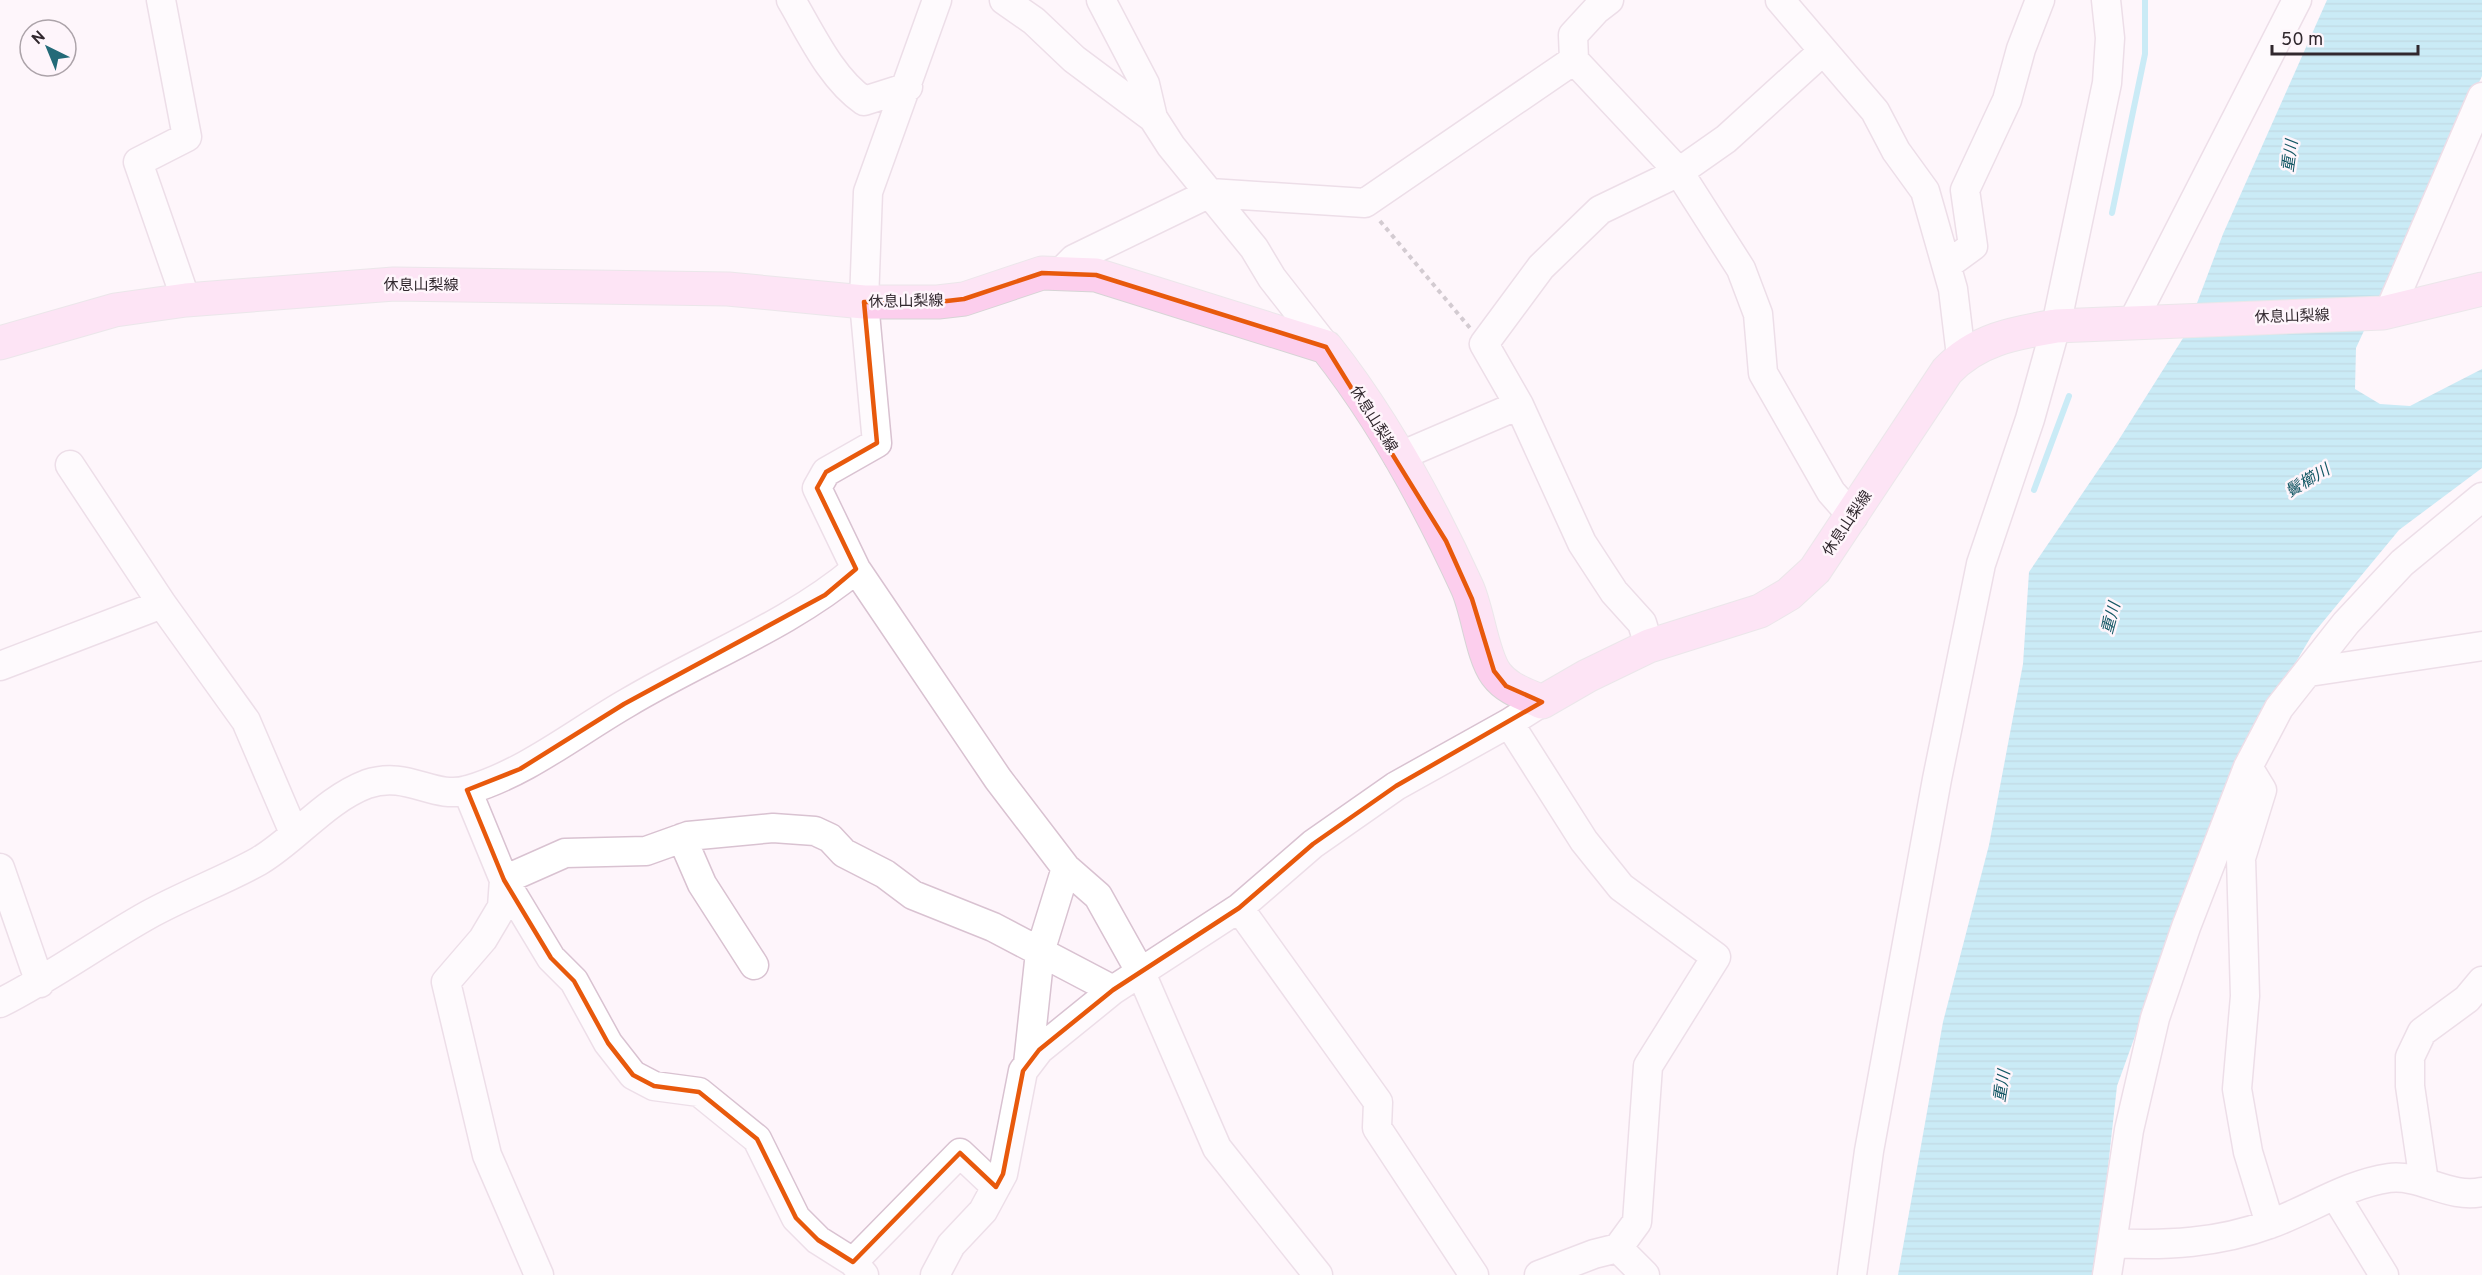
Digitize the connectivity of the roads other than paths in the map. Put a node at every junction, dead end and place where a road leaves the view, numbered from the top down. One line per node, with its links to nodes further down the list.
1 (161, 0): 21 (street)
2 (790, 0): 13 (street)
3 (938, 0): 13 (street)
4 (1004, 0): 15 (street)
5 (1101, 0): 15 (street)
6 (1609, 0): 12 (street)
7 (1780, 0): 11 (street)
8 (2040, 0): 18 (street)
9 (2106, 0): 25 (street)
10 (2297, 0): 24 (street)
11 (1823, 51): 16 (street); 18 (street)
12 (1574, 60): 16 (street); 17 (street)
13 (908, 87): 22 (street)
14 (2482, 97): 23 (street)
15 (1153, 118): 17 (street)
16 (1679, 172): 29 (street); 33 (street)
17 (1210, 193): 19 (street); 27 (street)
18 (1947, 265): 28 (street)
19 (1060, 273): 22 (main road, 休息山梨線); 27 (main road, 休息山梨線)
20 (2482, 289): 23 (main road, 休息山梨線)
21 (186, 300): 22 (main road, 休息山梨線); 26 (main road, 休息山梨線)
22 (864, 302): 34 (street)
23 (2386, 312): 24 (main road, 休息山梨線)
24 (2139, 321): 25 (main road, 休息山梨線)
25 (2056, 326): 28 (main road, 休息山梨線); 72 (street)
26 (0, 343)
27 (1326, 347): 30 (main road, 休息山梨線)
28 (1961, 356): 33 (main road, 休息山梨線)
29 (1519, 405): 30 (street); 36 (street)
30 (1398, 457): 40 (main road, 休息山梨線)
31 (70, 465): 35 (street)
32 (2482, 497): 39 (street)
33 (1853, 517): 36 (main road, 休息山梨線)
34 (856, 569): 43 (street); 47 (street)
35 (162, 604): 38 (street); 44 (street)
36 (1649, 646): 40 (main road, 休息山梨線)
37 (2482, 646): 39 (street)
38 (0, 666)
39 (2308, 672): 42 (street)
40 (1542, 702): 41 (street)
41 (1509, 723): 49 (street); 64 (street)
42 (2248, 767): 62 (street); 63 (street)
43 (467, 790): 44 (street); 48 (street)
44 (294, 833): 54 (street)
45 (682, 838): 48 (street); 50 (street); 51 (street)
46 (0, 868): 54 (street)
47 (1066, 868): 50 (street); 52 (street)
48 (504, 880): 65 (street); 66 (street)
49 (1239, 908): 52 (street); 69 (street)
50 (1040, 952): 55 (street); 57 (street)
51 (754, 965)
52 (1141, 973): 55 (street); 68 (street)
53 (2482, 981): 58 (street)
54 (40, 983): 56 (street)
55 (1113, 990): 57 (street)
56 (0, 1003)
57 (1028, 1064): 59 (street)
58 (2424, 1182): 60 (street); 61 (street)
59 (996, 1187): 65 (street); 67 (street)
60 (2482, 1192)
61 (2335, 1195): 62 (street); 74 (street)
62 (2270, 1224): 63 (street)
63 (2112, 1243): 73 (street)
64 (1618, 1248): 70 (street); 71 (street)
65 (859, 1268)
66 (540, 1275)
67 (935, 1275)
68 (1318, 1275)
69 (1474, 1275)
70 (1539, 1275)
71 (1645, 1275)
72 (1852, 1275)
73 (2107, 1275)
74 (2384, 1275)

